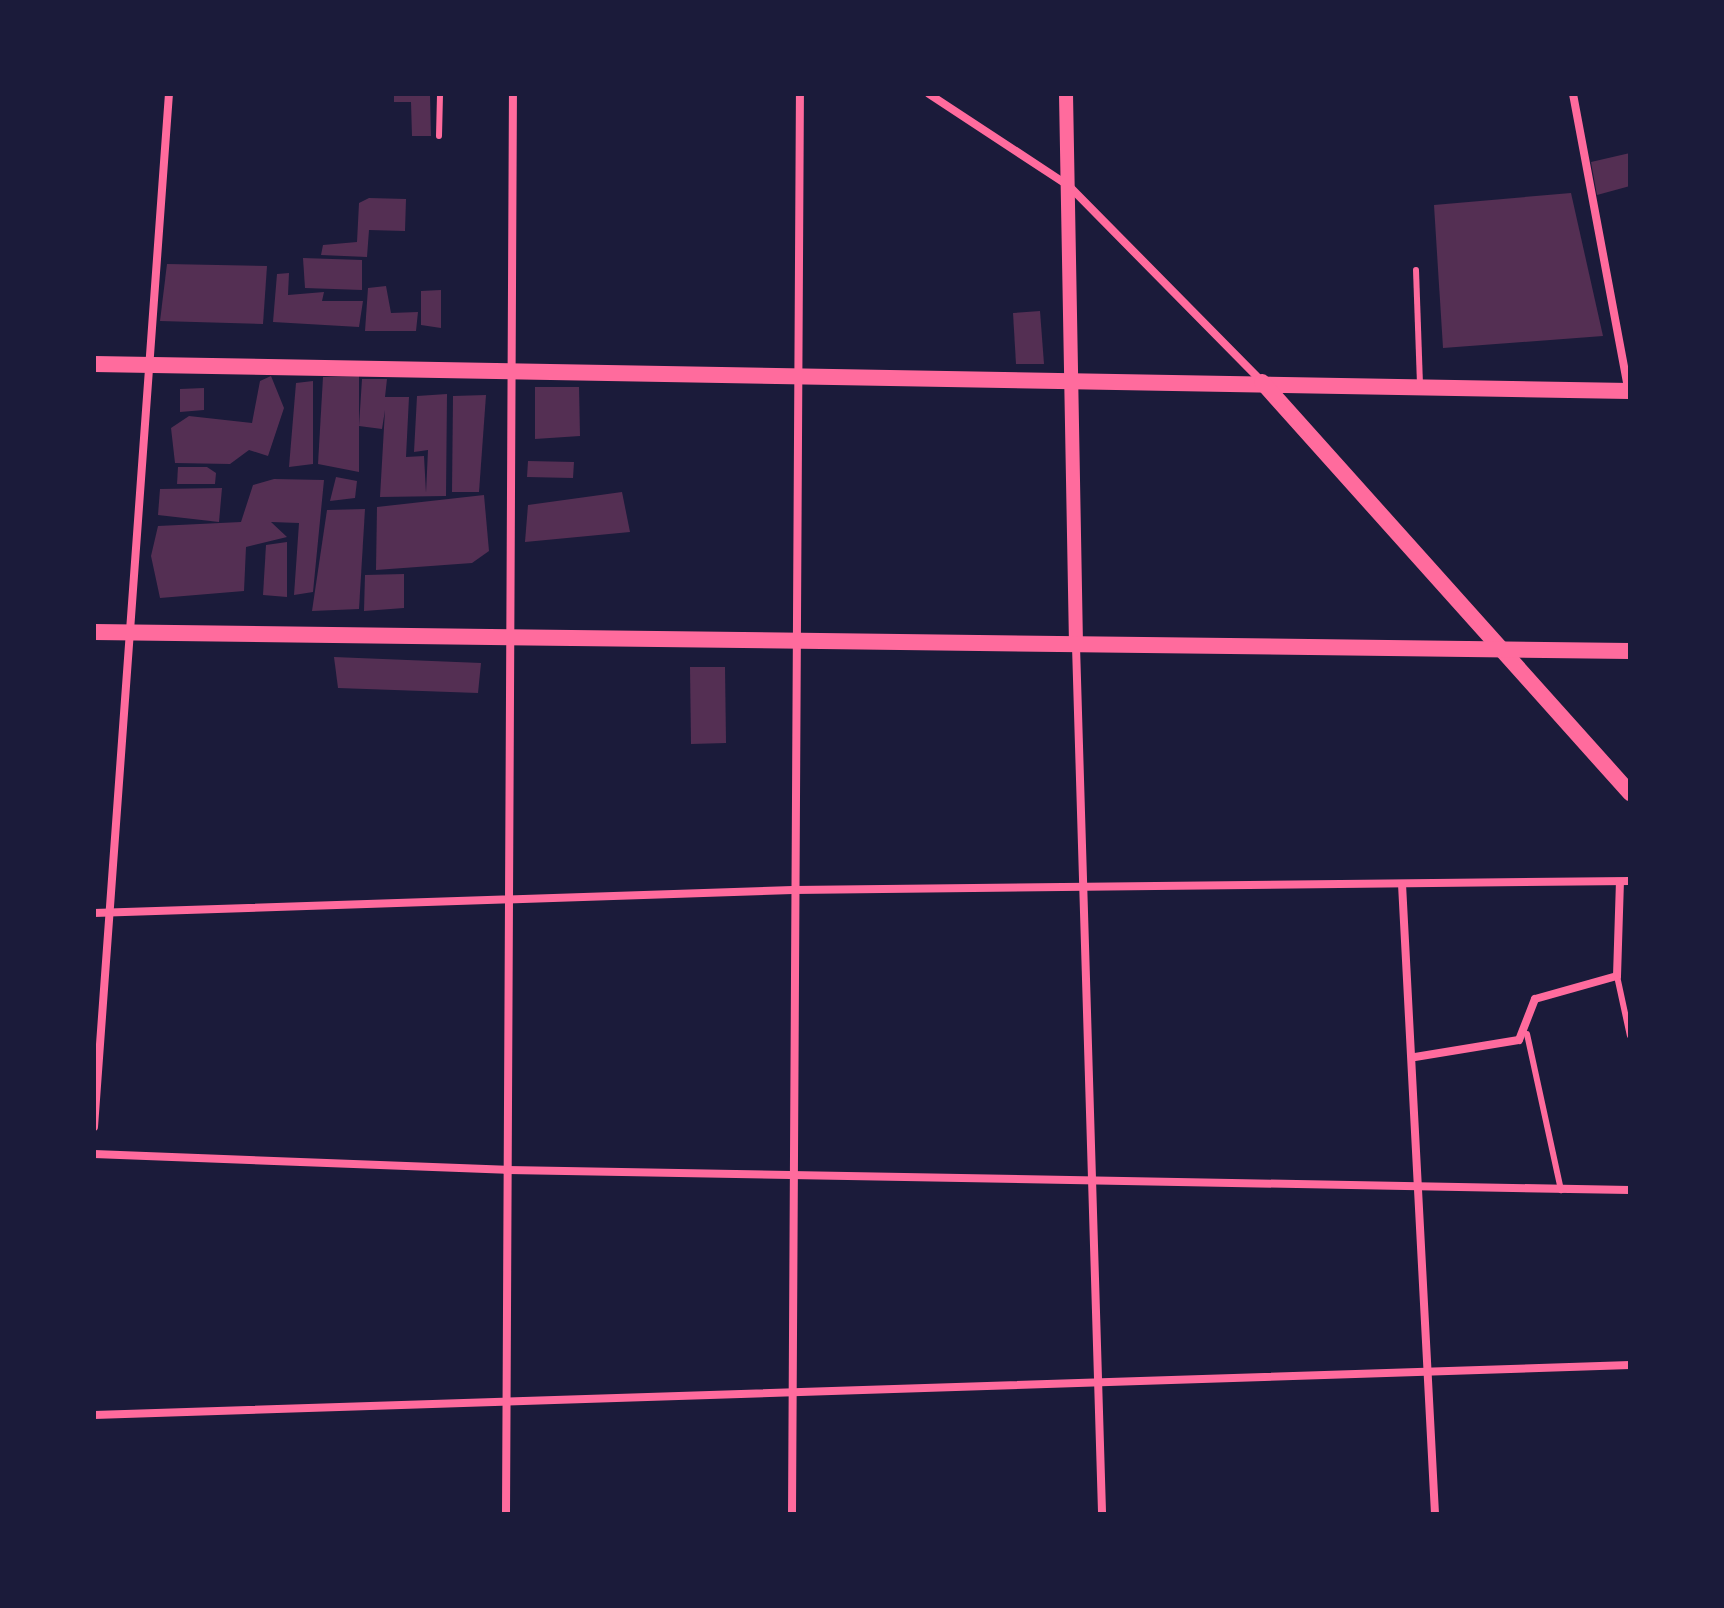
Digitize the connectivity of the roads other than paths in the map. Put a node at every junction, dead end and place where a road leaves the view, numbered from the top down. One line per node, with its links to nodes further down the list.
1 (169, 94): 12 (street)
2 (440, 94): 8 (lane)
3 (513, 94): 13 (street)
4 (800, 94): 14 (street)
5 (929, 94): 9 (street)
6 (1066, 94): 9 (street)
7 (1573, 94): 18 (street)
8 (439, 136)
9 (1069, 186): 15 (street); 16 (street)
10 (1416, 270): 17 (lane)
11 (94, 364): 12 (main road)
12 (144, 366): 13 (main road); 20 (street)
13 (514, 366): 14 (main road); 21 (street)
14 (795, 371): 15 (main road); 22 (street)
15 (1076, 378): 16 (main road); 23 (street)
16 (1262, 382): 17 (main road); 24 (main road)
17 (1420, 387): 18 (main road)
18 (1630, 393)
19 (94, 632): 20 (main road)
20 (131, 632): 21 (main road); 32 (street)
21 (515, 637): 22 (main road); 31 (street)
22 (795, 639): 23 (main road); 29 (street)
23 (1076, 646): 24 (main road); 30 (street)
24 (1501, 651): 25 (main road); 26 (main road)
25 (1630, 651)
26 (1630, 793)
27 (1625, 882): 28 (street); 34 (street)
28 (1402, 884): 30 (street); 37 (street)
29 (793, 890): 30 (street); 31 (street); 41 (street)
30 (1082, 890): 42 (street)
31 (508, 903): 32 (street); 40 (street)
32 (113, 912): 33 (street); 38 (street)
33 (94, 913)
34 (1617, 976): 35 (street); 36 (lane)
35 (1527, 1034): 37 (street); 44 (lane)
36 (1630, 1036)
37 (1415, 1057): 43 (street)
38 (94, 1127)
39 (94, 1154): 40 (street)
40 (506, 1170): 41 (street); 50 (street)
41 (789, 1173): 42 (street); 49 (street)
42 (1089, 1177): 43 (street); 48 (street)
43 (1417, 1187): 44 (street); 47 (street)
44 (1561, 1190): 45 (street)
45 (1630, 1190)
46 (1630, 1365): 47 (street)
47 (1430, 1369): 48 (street); 55 (street)
48 (1099, 1382): 49 (street); 54 (street)
49 (793, 1395): 50 (street); 53 (street)
50 (507, 1403): 51 (street); 52 (street)
51 (94, 1415)
52 (506, 1514)
53 (792, 1514)
54 (1102, 1514)
55 (1435, 1514)

